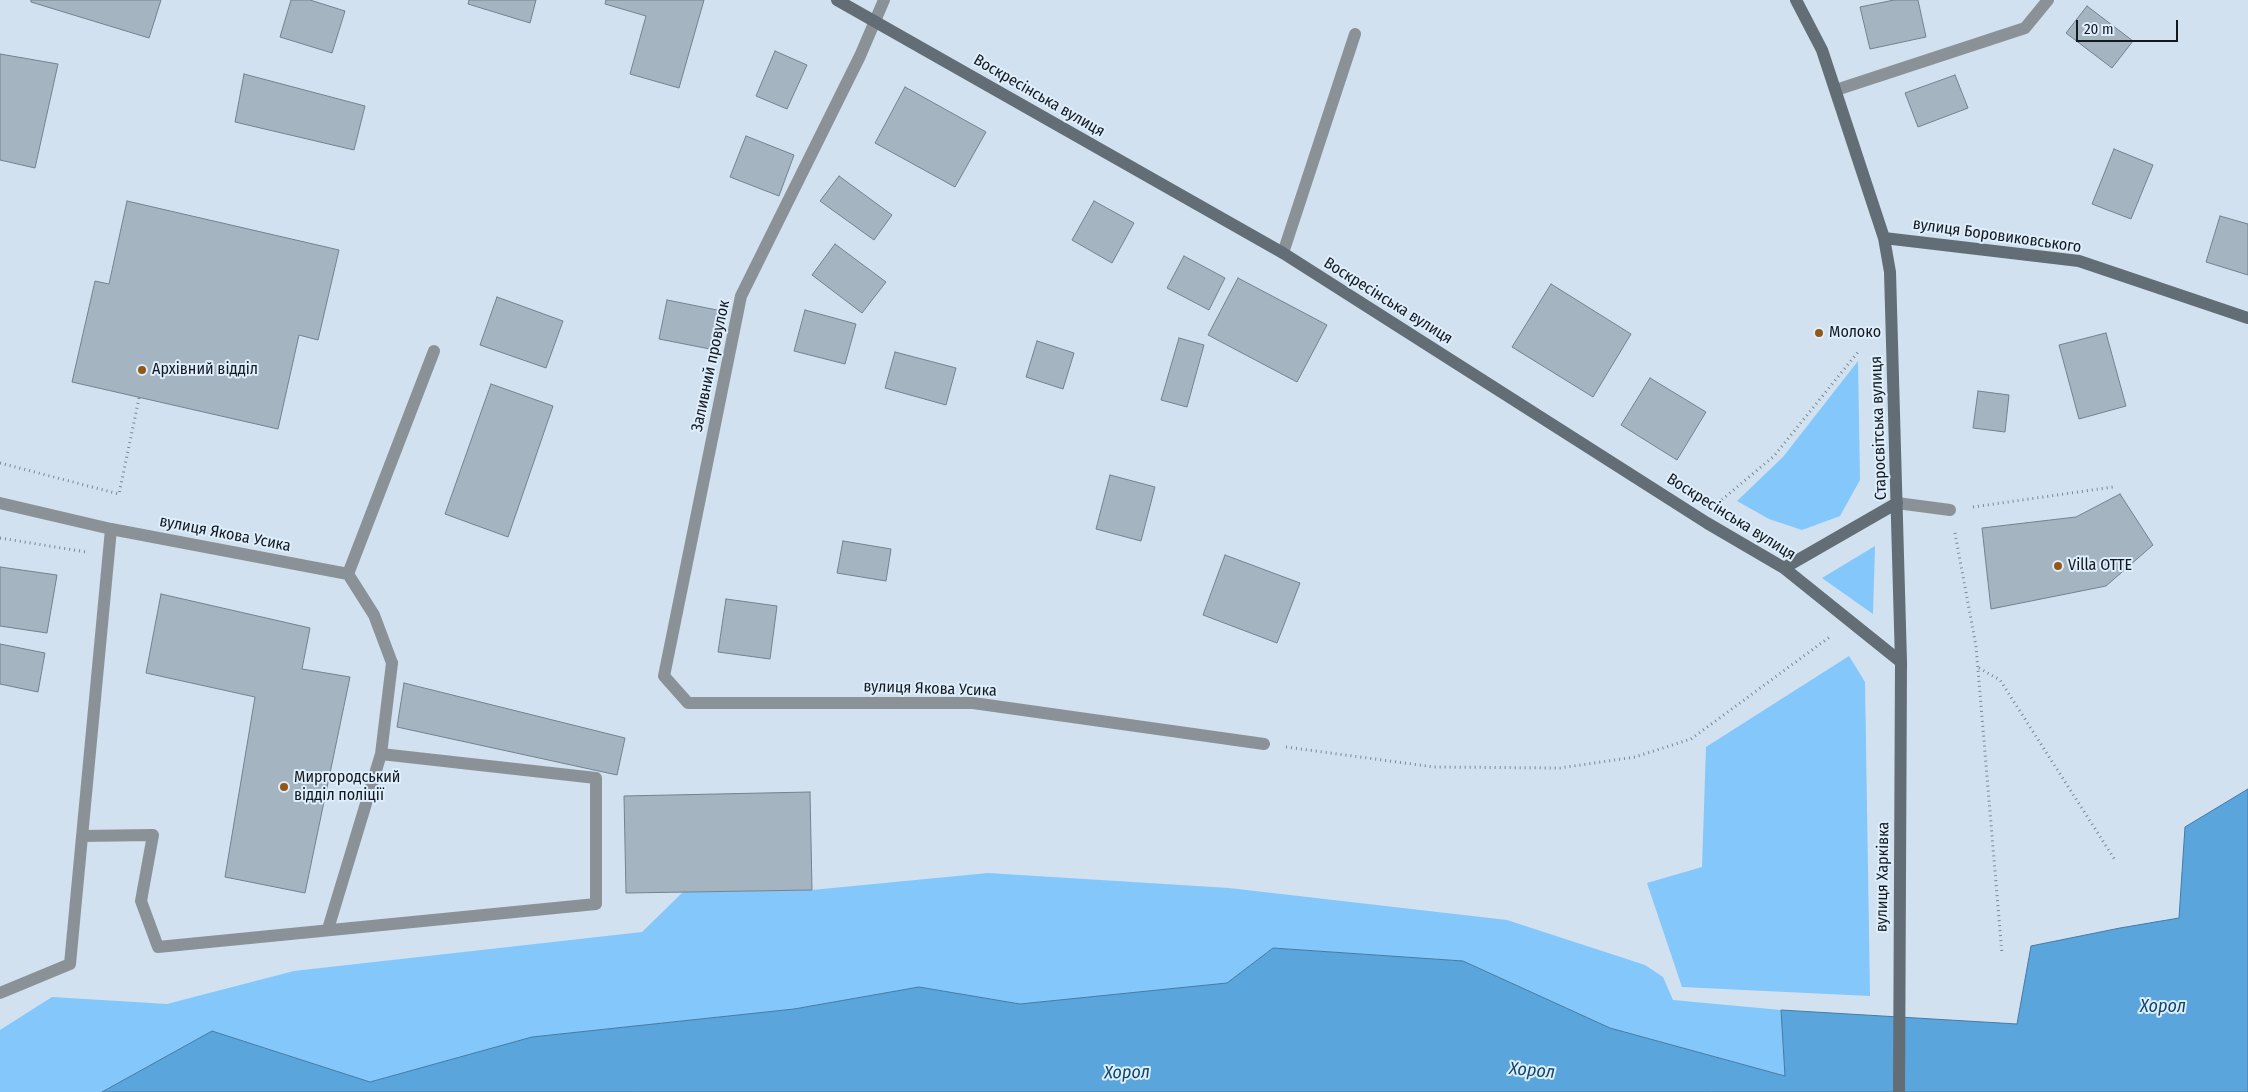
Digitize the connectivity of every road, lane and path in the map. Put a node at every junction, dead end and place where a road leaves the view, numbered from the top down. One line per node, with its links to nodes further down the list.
1 (838, 0): 5 (street, Воскресінська вулиця)
2 (884, 0): 5 (street, Заливний провулок)
3 (1796, 0): 7 (street, Старосвітська вулиця)
4 (2048, 0): 7 (street)
5 (876, 21): 9 (street, Воскресінська вулиця); 26 (street, Заливний провулок)
6 (1355, 34): 9 (street)
7 (1836, 90): 8 (street, Старосвітська вулиця)
8 (1884, 238): 10 (street, вулиця Боровиковського); 17 (street, Старосвітська вулиця)
9 (1283, 253): 21 (street, Воскресінська вулиця)
10 (2248, 318)
11 (434, 351): 22 (street)
12 (1858, 352): 18 (path)
13 (139, 398): 14 (path)
14 (0, 464)
15 (2113, 487): 19 (path)
16 (0, 503): 20 (street, вулиця Якова Усика)
17 (1897, 503): 19 (street); 21 (street); 24 (street, Старосвітська вулиця)
18 (1714, 507)
19 (1950, 510): 25 (path)
20 (111, 529): 22 (street, вулиця Якова Усика); 29 (street)
21 (1784, 568): 24 (street, Воскресінська вулиця)
22 (348, 574): 28 (street)
23 (1835, 633): 27 (path)
24 (1901, 662): 34 (street, вулиця Харківка)
25 (1979, 668): 30 (path); 32 (path)
26 (664, 676): 27 (street, вулиця Якова Усика)
27 (1264, 744)
28 (381, 754): 31 (street); 31 (street)
29 (82, 836): 31 (street); 33 (street)
30 (2115, 860)
31 (328, 929)
32 (2002, 954)
33 (0, 993)
34 (1899, 1092)

